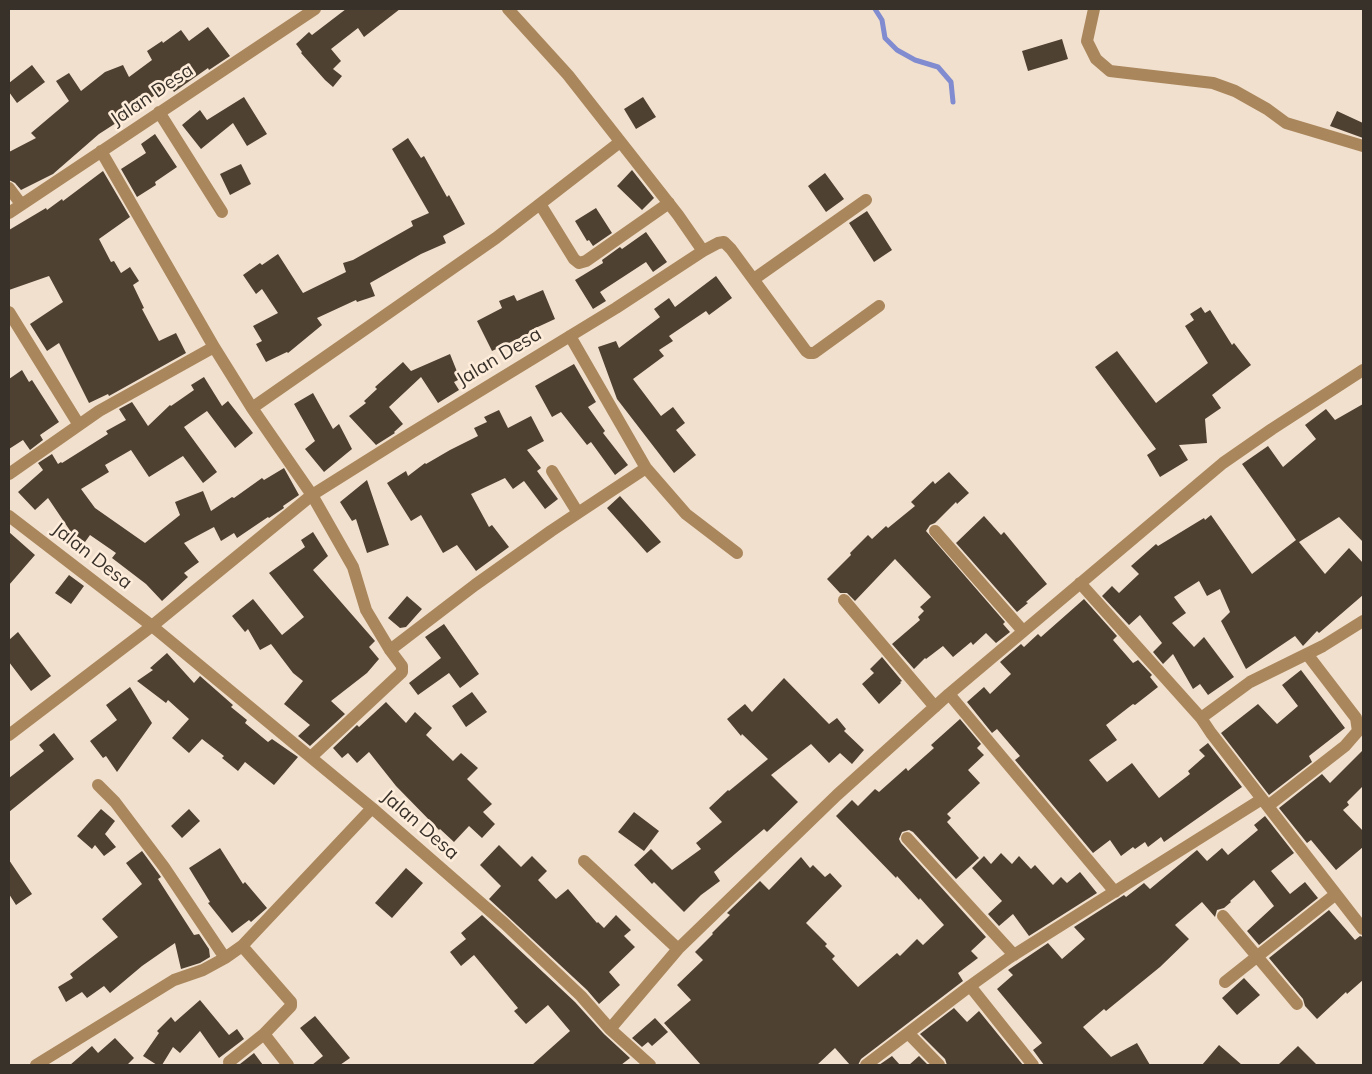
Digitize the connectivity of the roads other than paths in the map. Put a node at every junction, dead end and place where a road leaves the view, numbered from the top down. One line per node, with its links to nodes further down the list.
1 (315, 9): 4 (street, Jalan Desa)
2 (508, 9): 6 (street)
3 (1091, 10): 7 (street)
4 (295, 14): 5 (street, Jalan Desa)
5 (159, 112): 8 (street, Jalan Desa); 14 (street)
6 (620, 142): 11 (street); 13 (street)
7 (1363, 146)
8 (102, 151): 12 (street, Jalan Desa); 21 (street)
9 (9, 188): 12 (street)
10 (866, 200): 17 (street)
11 (669, 203): 13 (street); 16 (street)
12 (21, 204): 15 (street, Jalan Desa)
13 (540, 204): 23 (street)
14 (222, 212)
15 (9, 213)
16 (703, 251): 17 (street, Jalan Desa); 20 (street, Jalan Desa)
17 (754, 279): 18 (street)
18 (879, 306)
19 (9, 312): 24 (street)
20 (570, 336): 25 (street); 28 (street, Jalan Desa)
21 (214, 347): 23 (street); 24 (street)
22 (1363, 370): 33 (street)
23 (252, 408): 28 (street)
24 (79, 425): 27 (street)
25 (646, 468): 29 (street); 32 (street)
26 (552, 471): 29 (street)
27 (9, 474)
28 (312, 495): 36 (street, Jalan Desa); 38 (street)
29 (578, 513): 38 (street)
30 (9, 516): 36 (street, Jalan Desa)
31 (935, 531): 37 (street)
32 (737, 553)
33 (1080, 583): 37 (street); 42 (street)
34 (844, 600): 41 (street)
35 (1363, 621): 39 (street)
36 (152, 626): 43 (street, Jalan Desa); 44 (street, Jalan Desa)
37 (1023, 632): 40 (street)
38 (390, 650): 44 (street)
39 (1307, 654): 42 (street); 46 (street)
40 (949, 694): 41 (street); 50 (street)
41 (935, 707): 55 (street)
42 (1201, 718): 46 (street)
43 (9, 735)
44 (311, 757): 47 (street, Jalan Desa)
45 (98, 785): 58 (street)
46 (1265, 802): 50 (street); 51 (street)
47 (372, 808): 54 (street); 62 (street, Jalan Desa)
48 (907, 838): 56 (street)
49 (584, 861): 55 (street)
50 (1115, 892): 56 (street)
51 (1336, 894): 53 (street); 57 (street)
52 (1223, 916): 57 (street)
53 (1363, 929)
54 (242, 946): 58 (street); 64 (street)
55 (678, 949): 62 (street)
56 (1014, 955): 60 (street)
57 (1257, 957): 59 (street); 61 (street)
58 (225, 958): 66 (street)
59 (1225, 982)
60 (970, 986): 63 (street); 71 (street)
61 (1297, 1004)
62 (610, 1029): 68 (street, Jalan Desa)
63 (908, 1033): 69 (street); 70 (street)
64 (264, 1034): 65 (street); 67 (street)
65 (229, 1062)
66 (36, 1065)
67 (288, 1065)
68 (650, 1065)
69 (866, 1065)
70 (939, 1065)
71 (1032, 1065)

